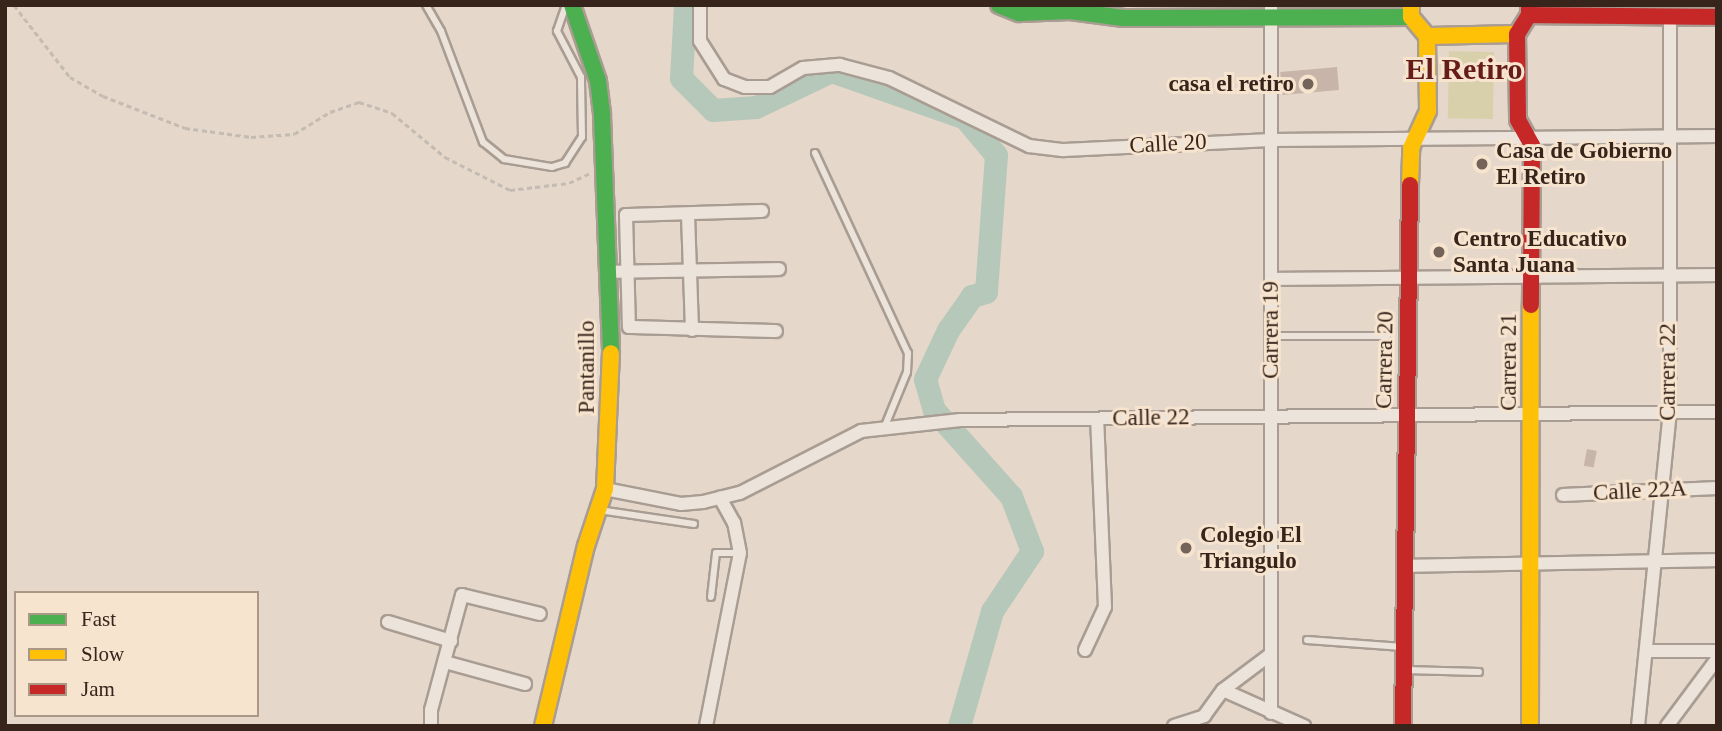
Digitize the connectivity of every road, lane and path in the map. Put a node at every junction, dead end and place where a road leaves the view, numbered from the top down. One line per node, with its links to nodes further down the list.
1 (15, 5): 20 (path)
2 (426, 5): 3 (lane)
3 (566, 5)
4 (572, 5): 20 (main road, Pantanillo)
5 (700, 5): 18 (street, Calle 20)
6 (1002, 7): 8 (main road)
7 (1529, 10): 10 (main road); 12 (main road)
8 (1271, 11): 9 (main road); 18 (street, Carrera 19)
9 (1411, 11): 13 (main road)
10 (1670, 16): 11 (main road); 14 (street, Carrera 22)
11 (1717, 17)
12 (1517, 34): 13 (main road); 16 (main road, Carrera 21)
13 (1427, 36): 17 (main road, Carrera 20)
14 (1669, 136): 15 (street, Calle 20); 16 (street, Calle 20); 28 (street, Carrera 22)
15 (1717, 136)
16 (1526, 138): 17 (street, Calle 20); 29 (main road, Carrera 21)
17 (1414, 139): 18 (street, Calle 20); 30 (main road, Carrera 20)
18 (1271, 140): 31 (street, Carrera 19)
19 (815, 153): 42 (lane)
20 (603, 167): 26 (main road, Pantanillo)
21 (762, 211): 22 (street)
22 (688, 215): 24 (street); 25 (street)
23 (779, 269): 25 (street)
24 (627, 270): 25 (street); 26 (street); 32 (street)
25 (690, 271): 32 (street)
26 (606, 272): 44 (main road, Pantanillo)
27 (1717, 275): 28 (street)
28 (1667, 276): 29 (street); 37 (street, Carrera 22)
29 (1532, 277): 30 (street); 38 (main road, Carrera 21)
30 (1409, 278): 31 (street); 39 (main road, Carrera 20)
31 (1271, 279): 34 (street, Carrera 19)
32 (692, 330): 33 (street)
33 (776, 331)
34 (1271, 336): 35 (lane); 40 (street, Carrera 19)
35 (1387, 336)
36 (1717, 412): 37 (street, Calle 22)
37 (1670, 413): 38 (street, Calle 22); 45 (street, Carrera 22)
38 (1531, 414): 39 (street, Calle 22); 55 (main road, Carrera 21)
39 (1407, 415): 40 (street, Calle 22); 56 (main road, Carrera 20)
40 (1271, 417): 41 (street, Calle 22); 66 (street, Carrera 19)
41 (1097, 419): 42 (street, Calle 22); 63 (street)
42 (885, 426): 46 (street, Calle 22)
43 (1717, 488): 45 (street, Calle 22A)
44 (605, 489): 48 (street, Calle 22); 49 (main road, Pantanillo)
45 (1666, 489): 47 (street, Calle 22A); 54 (street, Carrera 22)
46 (740, 493): 48 (street, Calle 22); 50 (street)
47 (1563, 495)
48 (720, 498): 50 (street)
49 (597, 510): 51 (lane); 74 (main road, Pantanillo)
50 (734, 523): 52 (street)
51 (694, 524)
52 (740, 553): 57 (lane); 77 (street)
53 (1717, 560): 54 (street)
54 (1655, 561): 55 (street); 64 (street, Carrera 22)
55 (1531, 564): 56 (street); 81 (main road, Carrera 21)
56 (1405, 566): 62 (main road, Carrera 20)
57 (711, 597)
58 (540, 614): 61 (street)
59 (388, 622): 61 (street)
60 (1307, 640): 62 (lane)
61 (451, 641): 67 (street)
62 (1404, 648): 69 (main road, Carrera 20)
63 (1085, 650)
64 (1646, 651): 65 (street); 82 (street, Carrera 22)
65 (1717, 651)
66 (1271, 654): 72 (street); 73 (street, Carrera 19)
67 (445, 662): 71 (street); 76 (street)
68 (1715, 665): 75 (street)
69 (1404, 670): 70 (lane); 80 (main road, Carrera 20)
70 (1479, 672)
71 (525, 684)
72 (1223, 690): 73 (street); 78 (street)
73 (1271, 713): 79 (street)
74 (542, 722)
75 (1668, 725)
76 (431, 726)
77 (706, 726)
78 (1174, 726)
79 (1304, 726)
80 (1403, 726)
81 (1530, 726)
82 (1638, 726)

